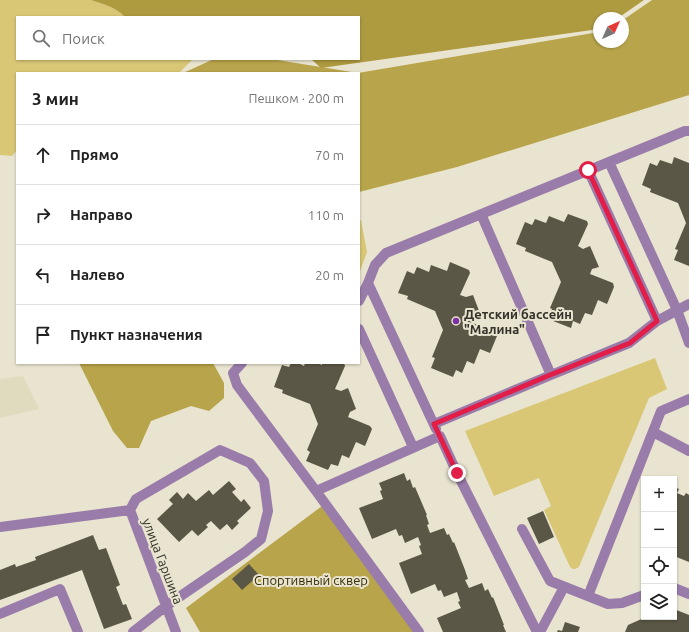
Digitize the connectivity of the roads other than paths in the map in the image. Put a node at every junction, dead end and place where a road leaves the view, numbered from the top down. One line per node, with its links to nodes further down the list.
1 (689, 130): 2 (street)
2 (609, 162): 3 (street); 8 (street)
3 (588, 170): 4 (street); 9 (street)
4 (481, 214): 5 (street); 13 (street)
5 (368, 283): 6 (street); 15 (street)
6 (360, 299)
7 (689, 304): 8 (street)
8 (677, 310): 9 (street); 11 (street)
9 (657, 321): 13 (street)
10 (360, 331): 18 (street)
11 (689, 344)
12 (241, 364): 20 (street)
13 (550, 375): 15 (street)
14 (689, 399): 16 (street)
15 (434, 424): 17 (street)
16 (653, 432): 19 (street); 27 (street)
17 (440, 436): 18 (street); 35 (street)
18 (413, 447): 20 (street)
19 (689, 451)
20 (316, 492): 34 (street)
21 (130, 510): 22 (street, улица Гаршина); 29 (street, улица Гаршина); 29 (street)
22 (0, 527)
23 (522, 529): 24 (street)
24 (564, 587): 27 (street); 35 (street)
25 (677, 589): 26 (street)
26 (689, 594)
27 (588, 596): 28 (street)
28 (641, 596)
29 (166, 606): 32 (street); 33 (street, улица Гаршина)
30 (0, 614): 31 (street)
31 (78, 632)
32 (133, 632)
33 (176, 632)
34 (420, 632)
35 (539, 632)

